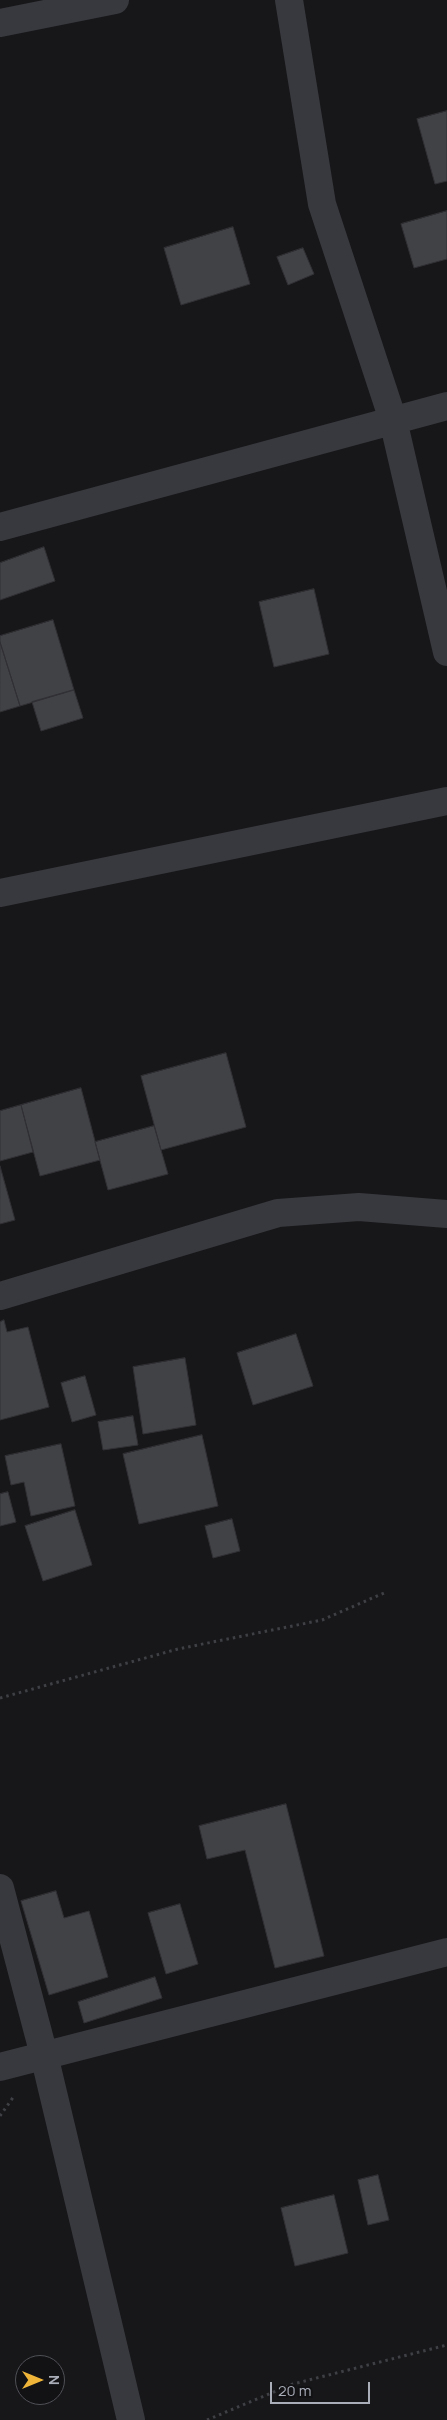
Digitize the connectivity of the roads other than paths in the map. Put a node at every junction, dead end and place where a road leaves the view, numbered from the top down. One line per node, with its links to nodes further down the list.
1 (116, 0): 3 (street)
2 (289, 0): 5 (street)
3 (0, 23)
4 (447, 406): 5 (street)
5 (393, 420): 6 (street); 7 (street)
6 (0, 528)
7 (447, 652)
8 (447, 800): 9 (street)
9 (0, 893)
10 (447, 1214): 11 (street)
11 (0, 1296)
12 (0, 1888): 14 (street)
13 (447, 1952): 14 (street)
14 (44, 2055): 15 (street); 16 (street)
15 (0, 2067)
16 (131, 2420)

